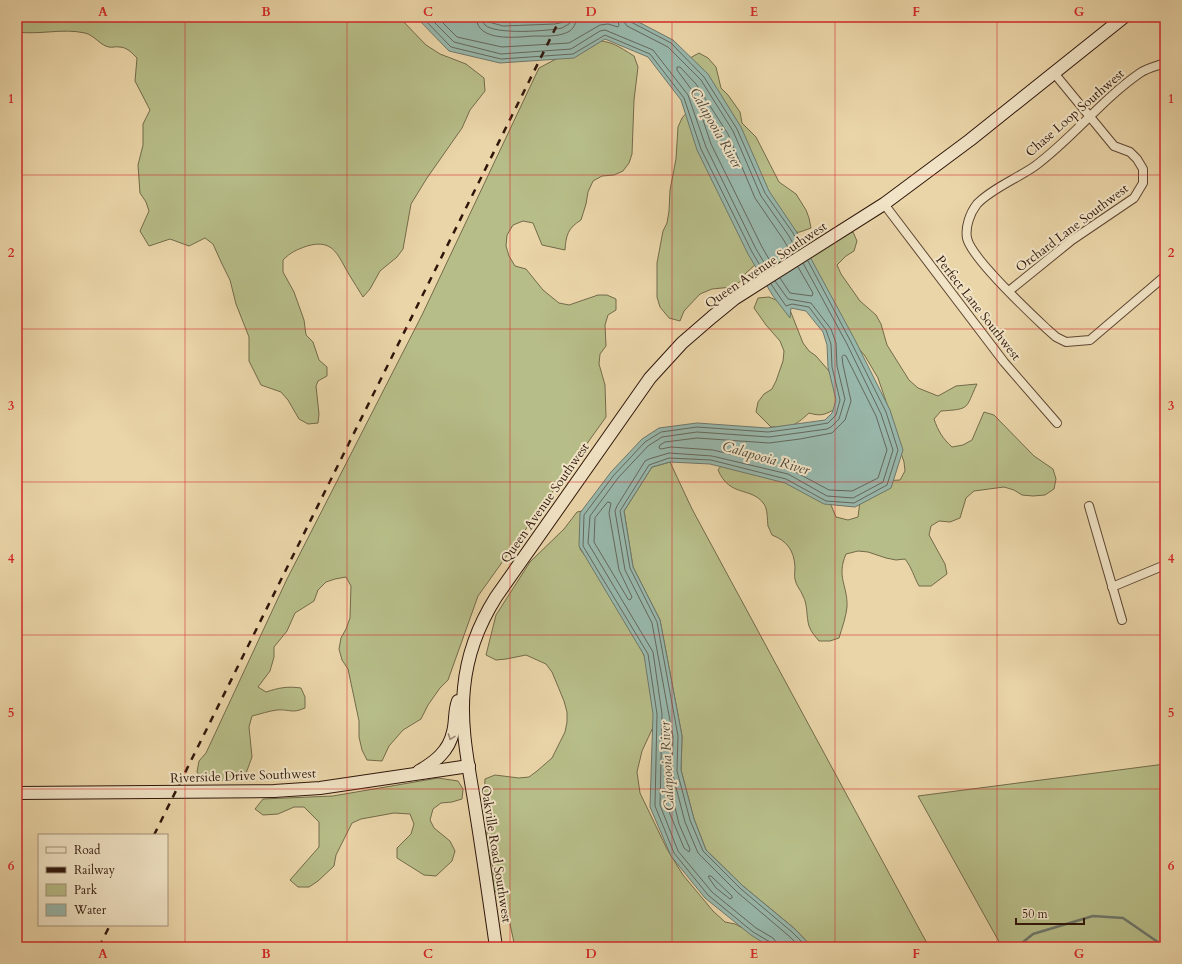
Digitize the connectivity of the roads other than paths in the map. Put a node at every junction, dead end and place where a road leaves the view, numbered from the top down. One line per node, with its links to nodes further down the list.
1 (1124, 17): 3 (main road, Queen Avenue Southwest)
2 (1165, 63): 4 (street, Chase Loop Southwest)
3 (1054, 73): 4 (street, Orchard Lane Southwest); 5 (main road, Queen Avenue Southwest)
4 (1089, 117): 7 (street, Chase Loop Southwest); 7 (street, Orchard Lane Southwest)
5 (884, 204): 8 (street, Perfect Lane Southwest); 13 (main road, Queen Avenue Southwest)
6 (1165, 276): 7 (street, Chase Loop Southwest)
7 (1009, 291)
8 (1057, 423)
9 (1089, 506): 11 (street)
10 (1165, 564): 11 (street)
11 (1112, 587): 12 (street)
12 (1122, 620)
13 (464, 687): 14 (main road, Queen Avenue Southwest); 15 (main road, one-way to 15)
14 (469, 766): 15 (main road, Riverside Drive Southwest); 17 (main road, Oakville Road Southwest)
15 (414, 774): 16 (main road, Riverside Drive Southwest)
16 (17, 793)
17 (496, 947)

